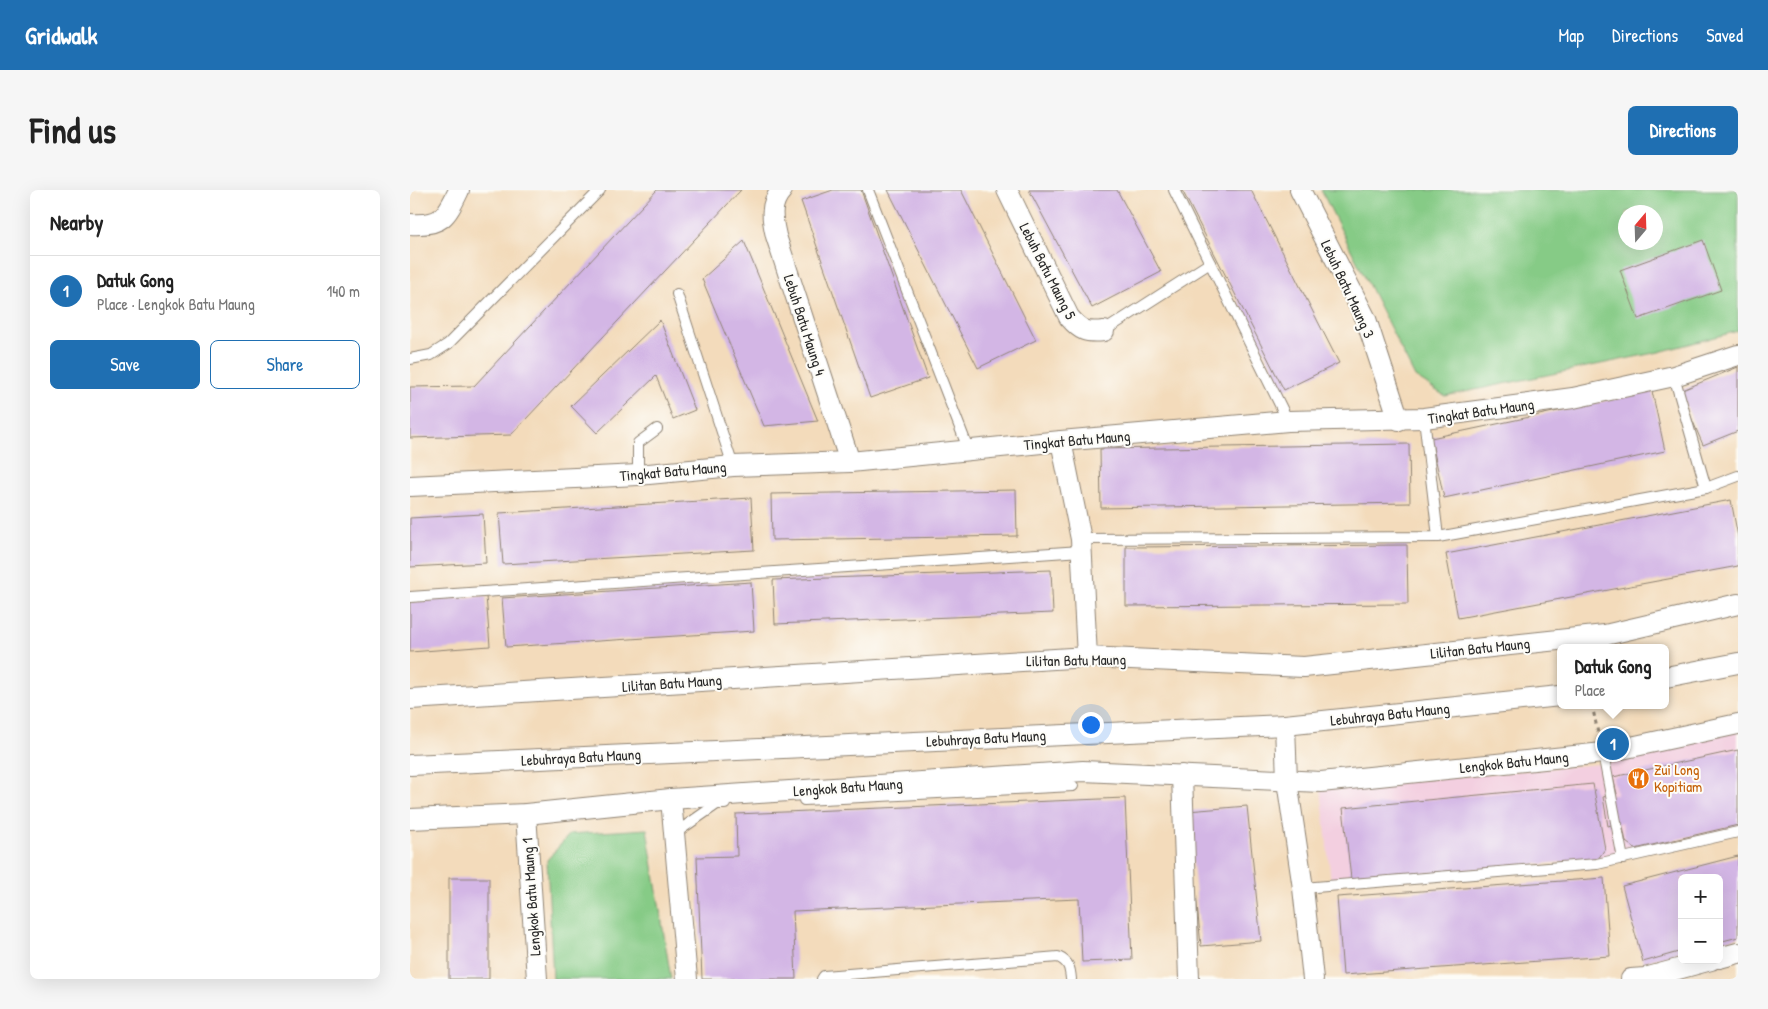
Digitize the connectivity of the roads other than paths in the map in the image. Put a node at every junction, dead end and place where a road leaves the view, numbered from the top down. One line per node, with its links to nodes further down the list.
1 (459, 190): 8 (street)
2 (600, 190): 13 (lane)
3 (782, 190): 21 (street, Lebuh Batu Maung 4)
4 (868, 190): 20 (lane)
5 (1007, 190): 11 (street, Lebuh Batu Maung 5)
6 (1174, 190): 9 (lane)
7 (1300, 190): 16 (street, Lebuh Batu Maung 3)
8 (410, 224)
9 (1210, 263): 11 (lane); 17 (lane)
10 (677, 294): 22 (lane)
11 (1104, 331)
12 (1738, 355): 14 (street, Tingkat Batu Maung)
13 (410, 359)
14 (1674, 376): 15 (street, Tingkat Batu Maung); 26 (lane)
15 (1424, 418): 16 (street, Tingkat Batu Maung); 27 (lane)
16 (1399, 420): 17 (street, Tingkat Batu Maung)
17 (1288, 422): 19 (street, Tingkat Batu Maung)
18 (657, 429): 23 (lane)
19 (1061, 441): 20 (street, Tingkat Batu Maung); 28 (street)
20 (969, 451): 21 (street, Tingkat Batu Maung)
21 (850, 462): 22 (street, Tingkat Batu Maung)
22 (733, 466): 23 (street, Tingkat Batu Maung)
23 (638, 475): 25 (street, Tingkat Batu Maung)
24 (1738, 476): 26 (lane)
25 (410, 486)
26 (1706, 488): 27 (lane)
27 (1438, 537): 28 (lane)
28 (1081, 545): 29 (lane); 31 (street)
29 (410, 597)
30 (1738, 604): 31 (street, Lilitan Batu Maung)
31 (1087, 657): 35 (street, Lilitan Batu Maung)
32 (1738, 663): 33 (street)
33 (1669, 676)
34 (1557, 696): 37 (street, Lebuhraya Batu Maung)
35 (410, 699)
36 (1738, 724): 38 (street, Lengkok Batu Maung)
37 (1285, 725): 39 (street, Lebuhraya Batu Maung); 41 (street)
38 (1603, 753): 41 (street, Lengkok Batu Maung); 48 (lane)
39 (410, 765)
40 (1182, 775): 41 (street, Lengkok Batu Maung); 43 (street, Lengkok Batu Maung); 57 (street)
41 (1287, 781): 49 (street)
42 (1073, 786): 47 (lane)
43 (671, 799): 44 (street, Lengkok Batu Maung); 47 (street)
44 (526, 814): 45 (street, Lengkok Batu Maung); 53 (street, Lengkok Batu Maung 1)
45 (410, 819)
46 (1738, 832): 48 (lane)
47 (674, 834): 54 (street)
48 (1623, 859): 49 (lane)
49 (1303, 888): 58 (street)
50 (1738, 953): 51 (street)
51 (1723, 957)
52 (1696, 964): 59 (street)
53 (537, 979)
54 (687, 979)
55 (822, 979): 56 (lane)
56 (1071, 979)
57 (1188, 979)
58 (1313, 979)
59 (1640, 979)

